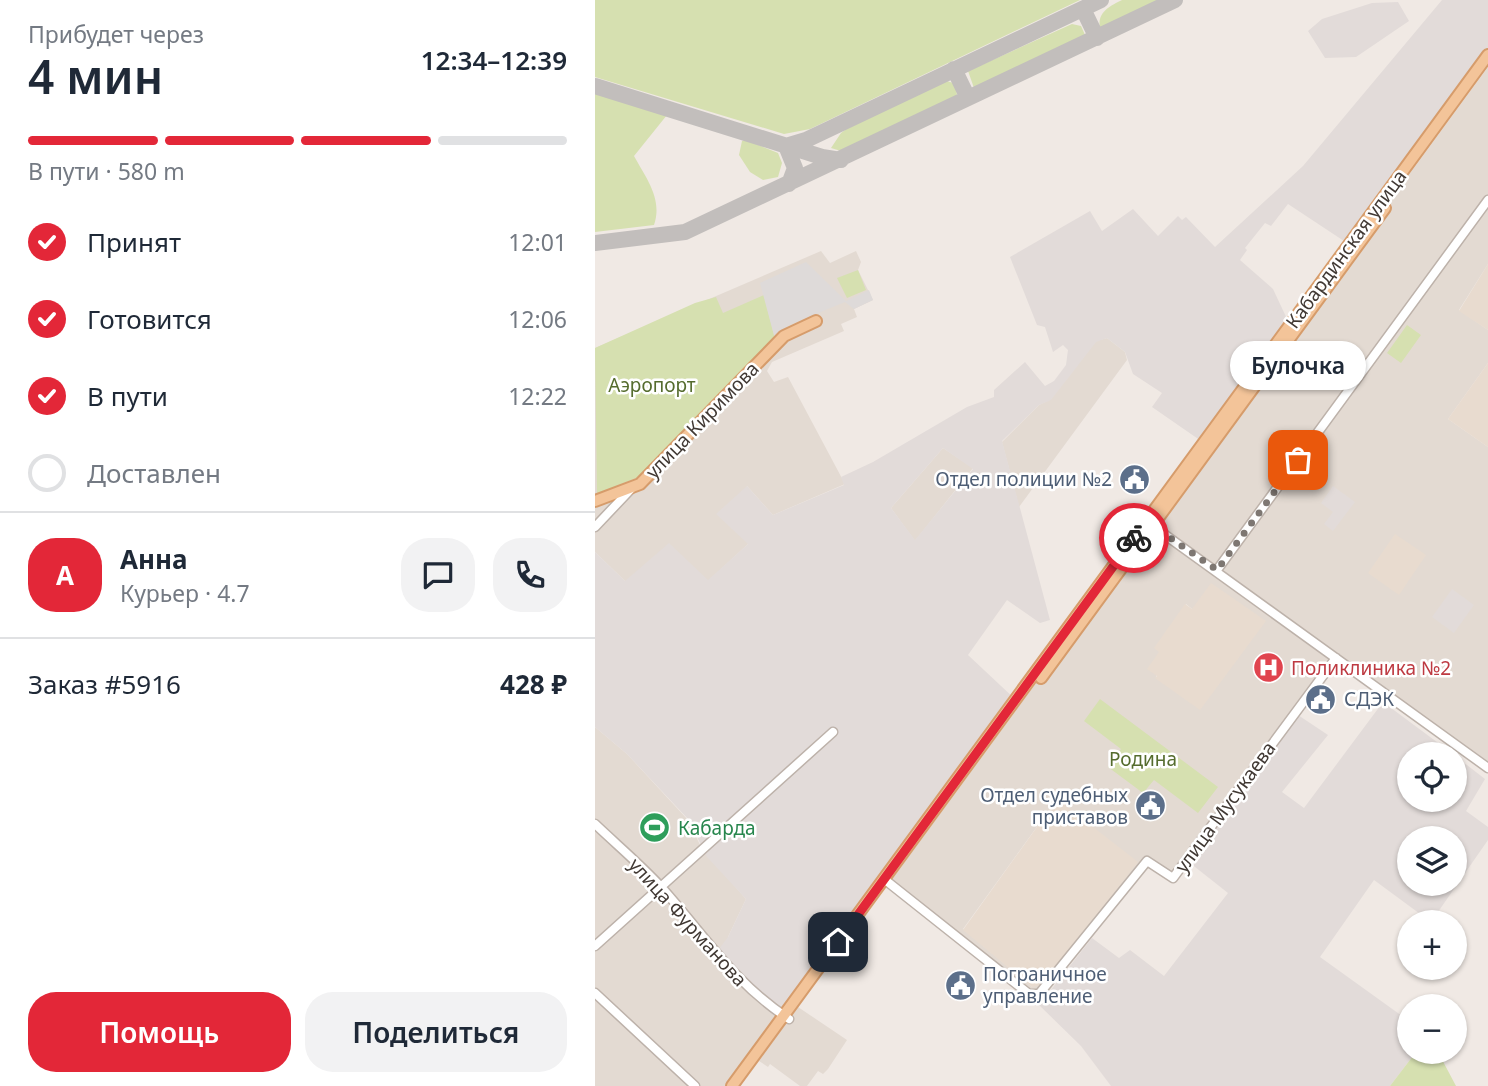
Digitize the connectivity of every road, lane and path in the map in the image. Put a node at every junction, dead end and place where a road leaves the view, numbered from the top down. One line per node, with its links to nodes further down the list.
1 (1488, 55): 7 (main road, Кабардинская улица)
2 (1488, 67): 7 (main road, Кабардинская улица)
3 (1488, 200): 9 (street)
4 (816, 321): 5 (main road, улица Киримова)
5 (631, 489): 6 (main road); 8 (street, улица Киримова)
6 (595, 501)
7 (1150, 524): 9 (street); 14 (main road, Кабардинская улица)
8 (595, 527)
9 (1217, 570): 10 (street)
10 (1336, 658): 12 (street); 14 (street, улица Мусукаева)
11 (833, 732): 15 (street)
12 (1488, 768)
13 (595, 824): 15 (street, улица Фурманова)
14 (887, 881): 18 (main road, Кабардинская улица)
15 (660, 886): 16 (street); 18 (street, улица Фурманова)
16 (595, 946)
17 (595, 993): 19 (street)
18 (786, 1017): 20 (main road, Кабардинская улица); 21 (main road, Кабардинская улица)
19 (695, 1086)
20 (732, 1086)
21 (741, 1086)

